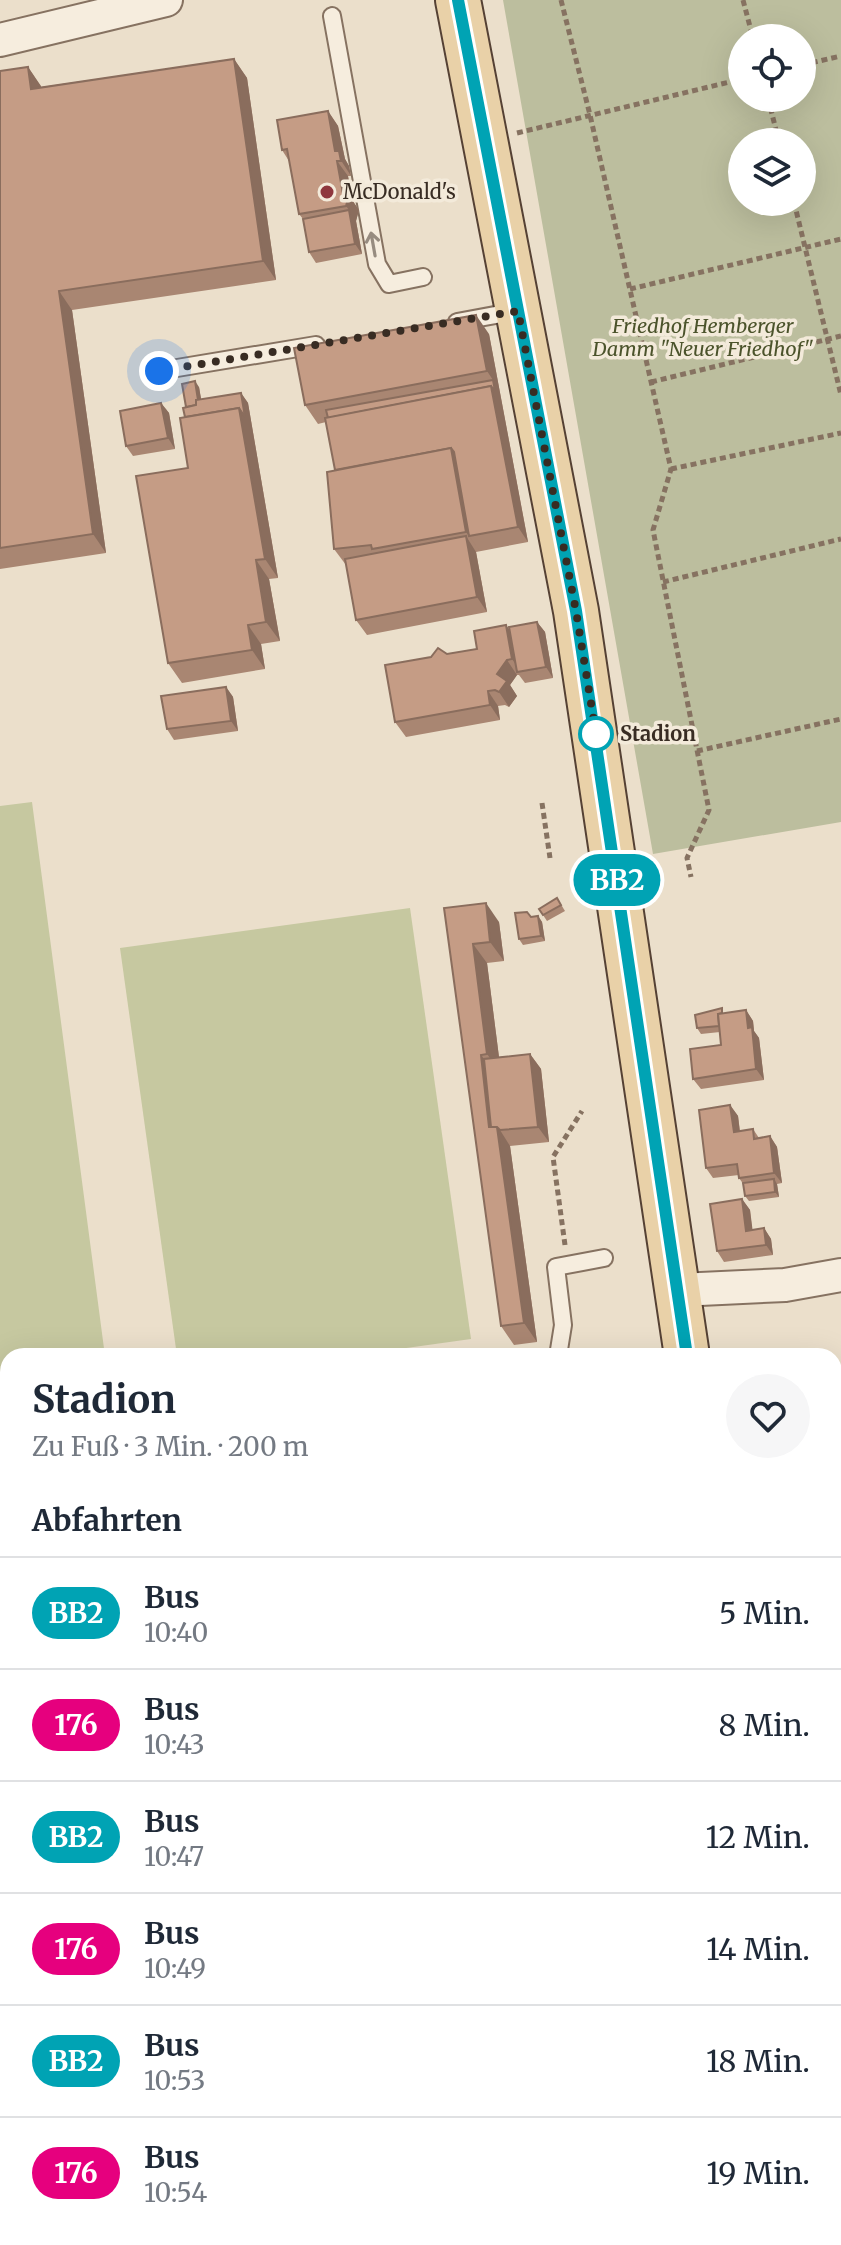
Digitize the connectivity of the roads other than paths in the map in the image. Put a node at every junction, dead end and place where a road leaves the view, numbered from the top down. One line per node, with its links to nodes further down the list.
1 (166, 0): 3 (street)
2 (458, 0): 7 (main road)
3 (73, 11): 5 (street)
4 (332, 16): 6 (lane, one-way to 4)
5 (0, 40)
6 (423, 277)
7 (518, 311): 8 (lane); 13 (main road)
8 (440, 324)
9 (331, 343): 10 (lane)
10 (159, 371)
11 (604, 1258): 14 (lane)
12 (841, 1275): 13 (street)
13 (679, 1290): 15 (main road)
14 (559, 1348)
15 (686, 1348)

